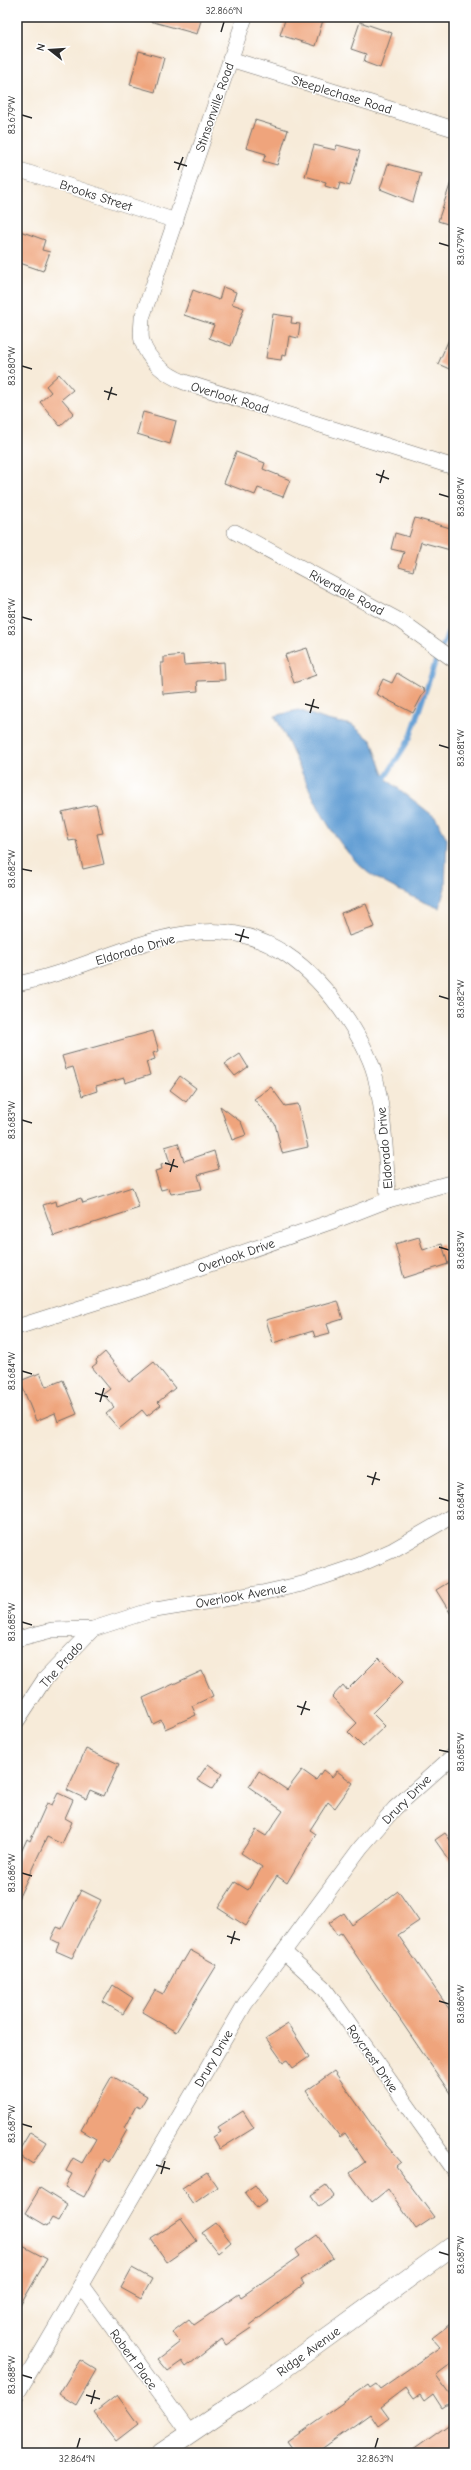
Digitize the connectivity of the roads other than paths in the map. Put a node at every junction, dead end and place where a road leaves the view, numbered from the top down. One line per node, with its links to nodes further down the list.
1 (245, 17): 2 (street, Stinsonville Road)
2 (230, 59): 3 (street, Steeplechase Road); 5 (street, Stinsonville Road)
3 (454, 129)
4 (17, 169): 5 (street, Brooks Street)
5 (176, 221): 6 (street, Overlook Road)
6 (454, 467)
7 (235, 532): 8 (street, Riverdale Road)
8 (454, 660)
9 (17, 984): 11 (street, Eldorado Drive)
10 (454, 1182): 11 (street, Overlook Drive)
11 (388, 1200): 12 (street, Overlook Drive)
12 (17, 1327)
13 (454, 1515): 14 (street, Overlook Avenue)
14 (93, 1629): 15 (street, Overlook Avenue); 16 (street, The Prado)
15 (17, 1639)
16 (17, 1721)
17 (454, 1755): 18 (street, Drury Drive)
18 (284, 1952): 19 (street, Roycrest Drive); 21 (street, Drury Drive)
19 (454, 2172)
20 (454, 2245): 23 (street, Ridge Avenue)
21 (81, 2285): 22 (street, Drury Drive); 23 (street, Robert Place)
22 (17, 2394)
23 (189, 2432): 24 (street, Ridge Avenue)
24 (161, 2453)

